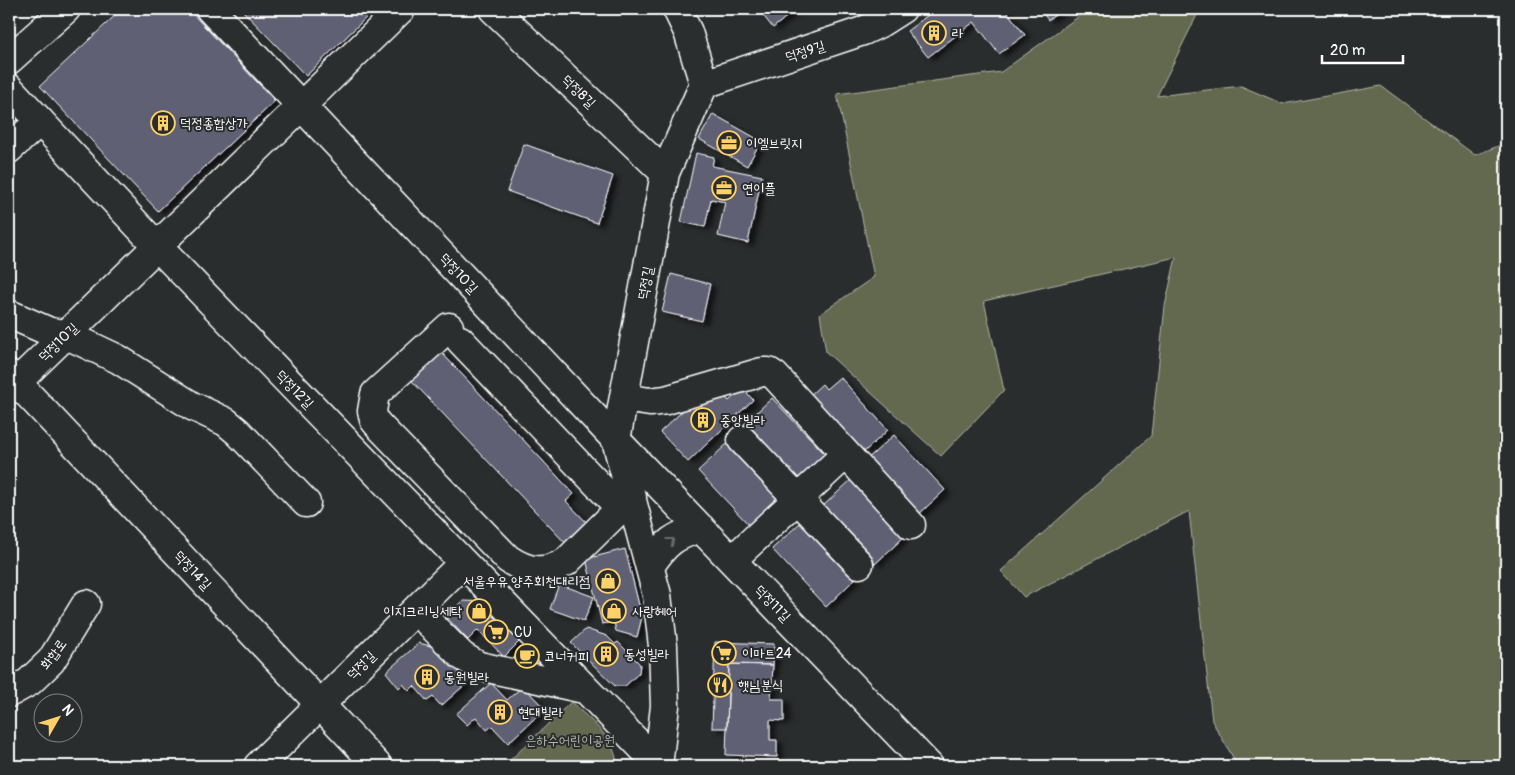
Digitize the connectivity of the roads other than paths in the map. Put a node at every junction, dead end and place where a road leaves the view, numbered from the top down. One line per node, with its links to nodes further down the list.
1 (66, 9): 7 (street)
2 (210, 9): 10 (street, 덕정10길)
3 (401, 9): 10 (street, 덕정10길)
4 (493, 9): 13 (street, 덕정8길)
5 (677, 9): 8 (street)
6 (902, 9): 8 (street, 덕정9길)
7 (9, 60)
8 (704, 84): 13 (street, 덕정길)
9 (9, 88): 11 (street, 덕정12길)
10 (301, 106): 14 (street, 덕정10길); 19 (street, 덕정10길)
11 (40, 121): 12 (street); 14 (street, 덕정12길)
12 (9, 149)
13 (665, 173): 18 (street, 덕정길)
14 (157, 246): 16 (street, 덕정10길); 28 (street, 덕정12길)
15 (9, 314): 16 (street)
16 (65, 334): 17 (street, 덕정10길); 23 (street)
17 (11, 382): 35 (street, 덕정14길)
18 (624, 398): 19 (street, 덕정길); 21 (street)
19 (616, 440): 24 (street, 덕정길); 26 (street, 덕정11길)
20 (742, 440): 22 (street)
21 (846, 454): 22 (street); 25 (street)
22 (798, 499): 27 (street); 29 (street)
23 (306, 503)
24 (626, 503): 24 (street); 30 (street, 덕정길)
25 (911, 525)
26 (701, 528): 27 (street, 덕정11길); 30 (street, one-way to 26)
27 (732, 560): 39 (street, 덕정11길)
28 (463, 563): 32 (street, 덕정길); 33 (street, 덕정12길)
29 (859, 564)
30 (650, 566): 38 (street, 덕정길)
31 (86, 604): 34 (street, 화합로)
32 (416, 610): 33 (street); 35 (street, 덕정길)
33 (584, 688): 38 (street, 덕정12길)
34 (9, 693)
35 (321, 705): 36 (street, 덕정길); 37 (street, 덕정14길)
36 (258, 766)
37 (378, 766)
38 (659, 766)
39 (929, 766)

